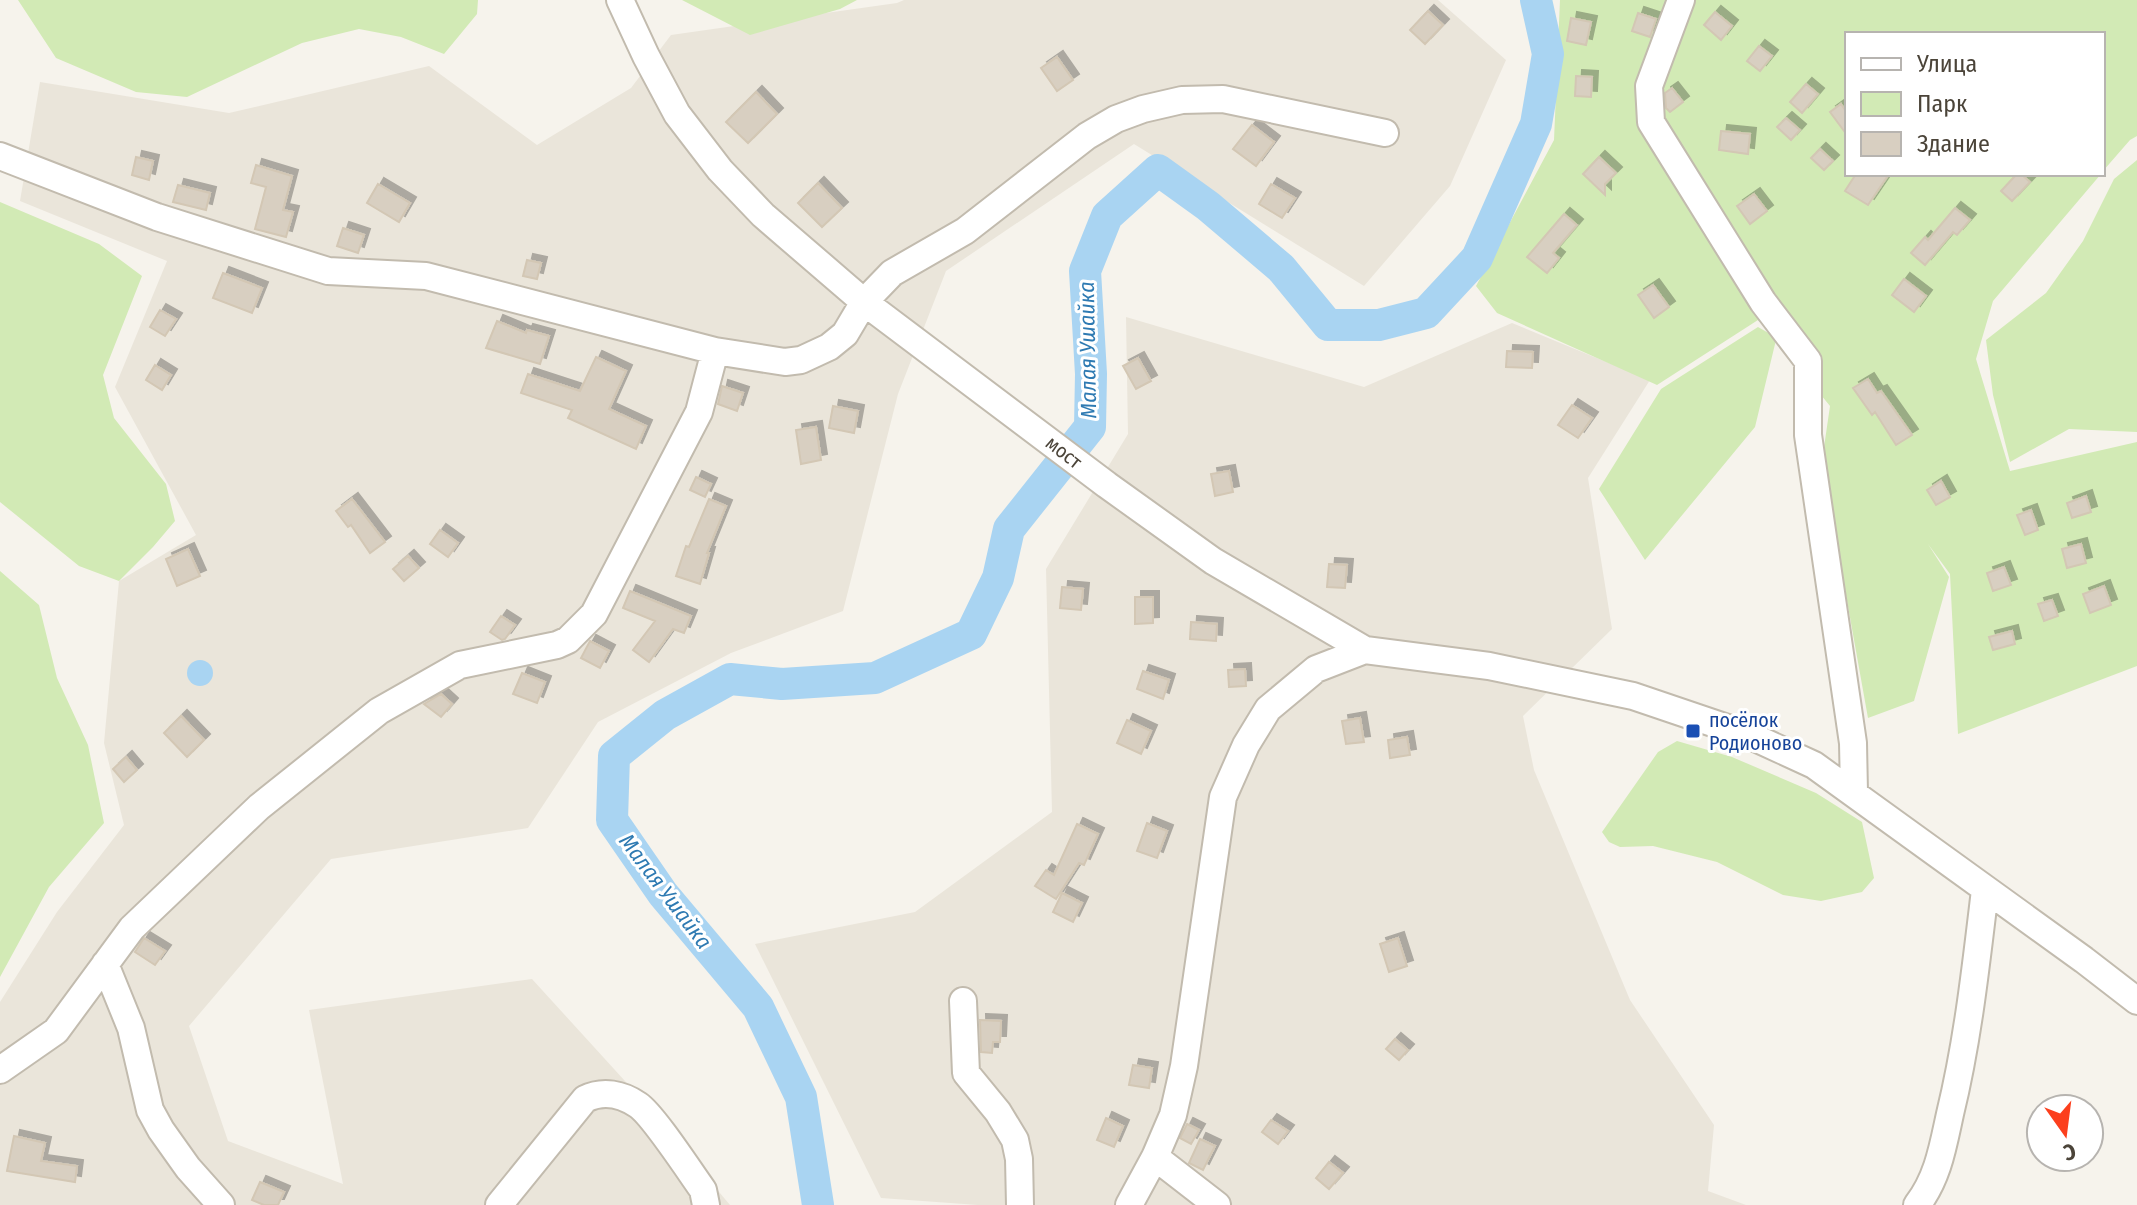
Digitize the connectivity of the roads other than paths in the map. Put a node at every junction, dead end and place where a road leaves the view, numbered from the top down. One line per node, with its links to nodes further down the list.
1 (620, 0): 5 (street, мост)
2 (1681, 0): 8 (street)
3 (1385, 133): 5 (street)
4 (0, 156): 6 (street)
5 (864, 302): 6 (street); 7 (street, мост)
6 (715, 351): 10 (street)
7 (1365, 650): 8 (street); 14 (street)
8 (1854, 792): 9 (street)
9 (1985, 890): 12 (street); 21 (street)
10 (105, 964): 13 (street); 15 (street)
11 (963, 1001): 18 (street)
12 (2137, 1001)
13 (0, 1070)
14 (1155, 1157): 19 (street); 20 (street)
15 (221, 1205)
16 (499, 1205): 17 (street)
17 (706, 1205)
18 (1020, 1205)
19 (1129, 1205)
20 (1217, 1205)
21 (1917, 1205)

